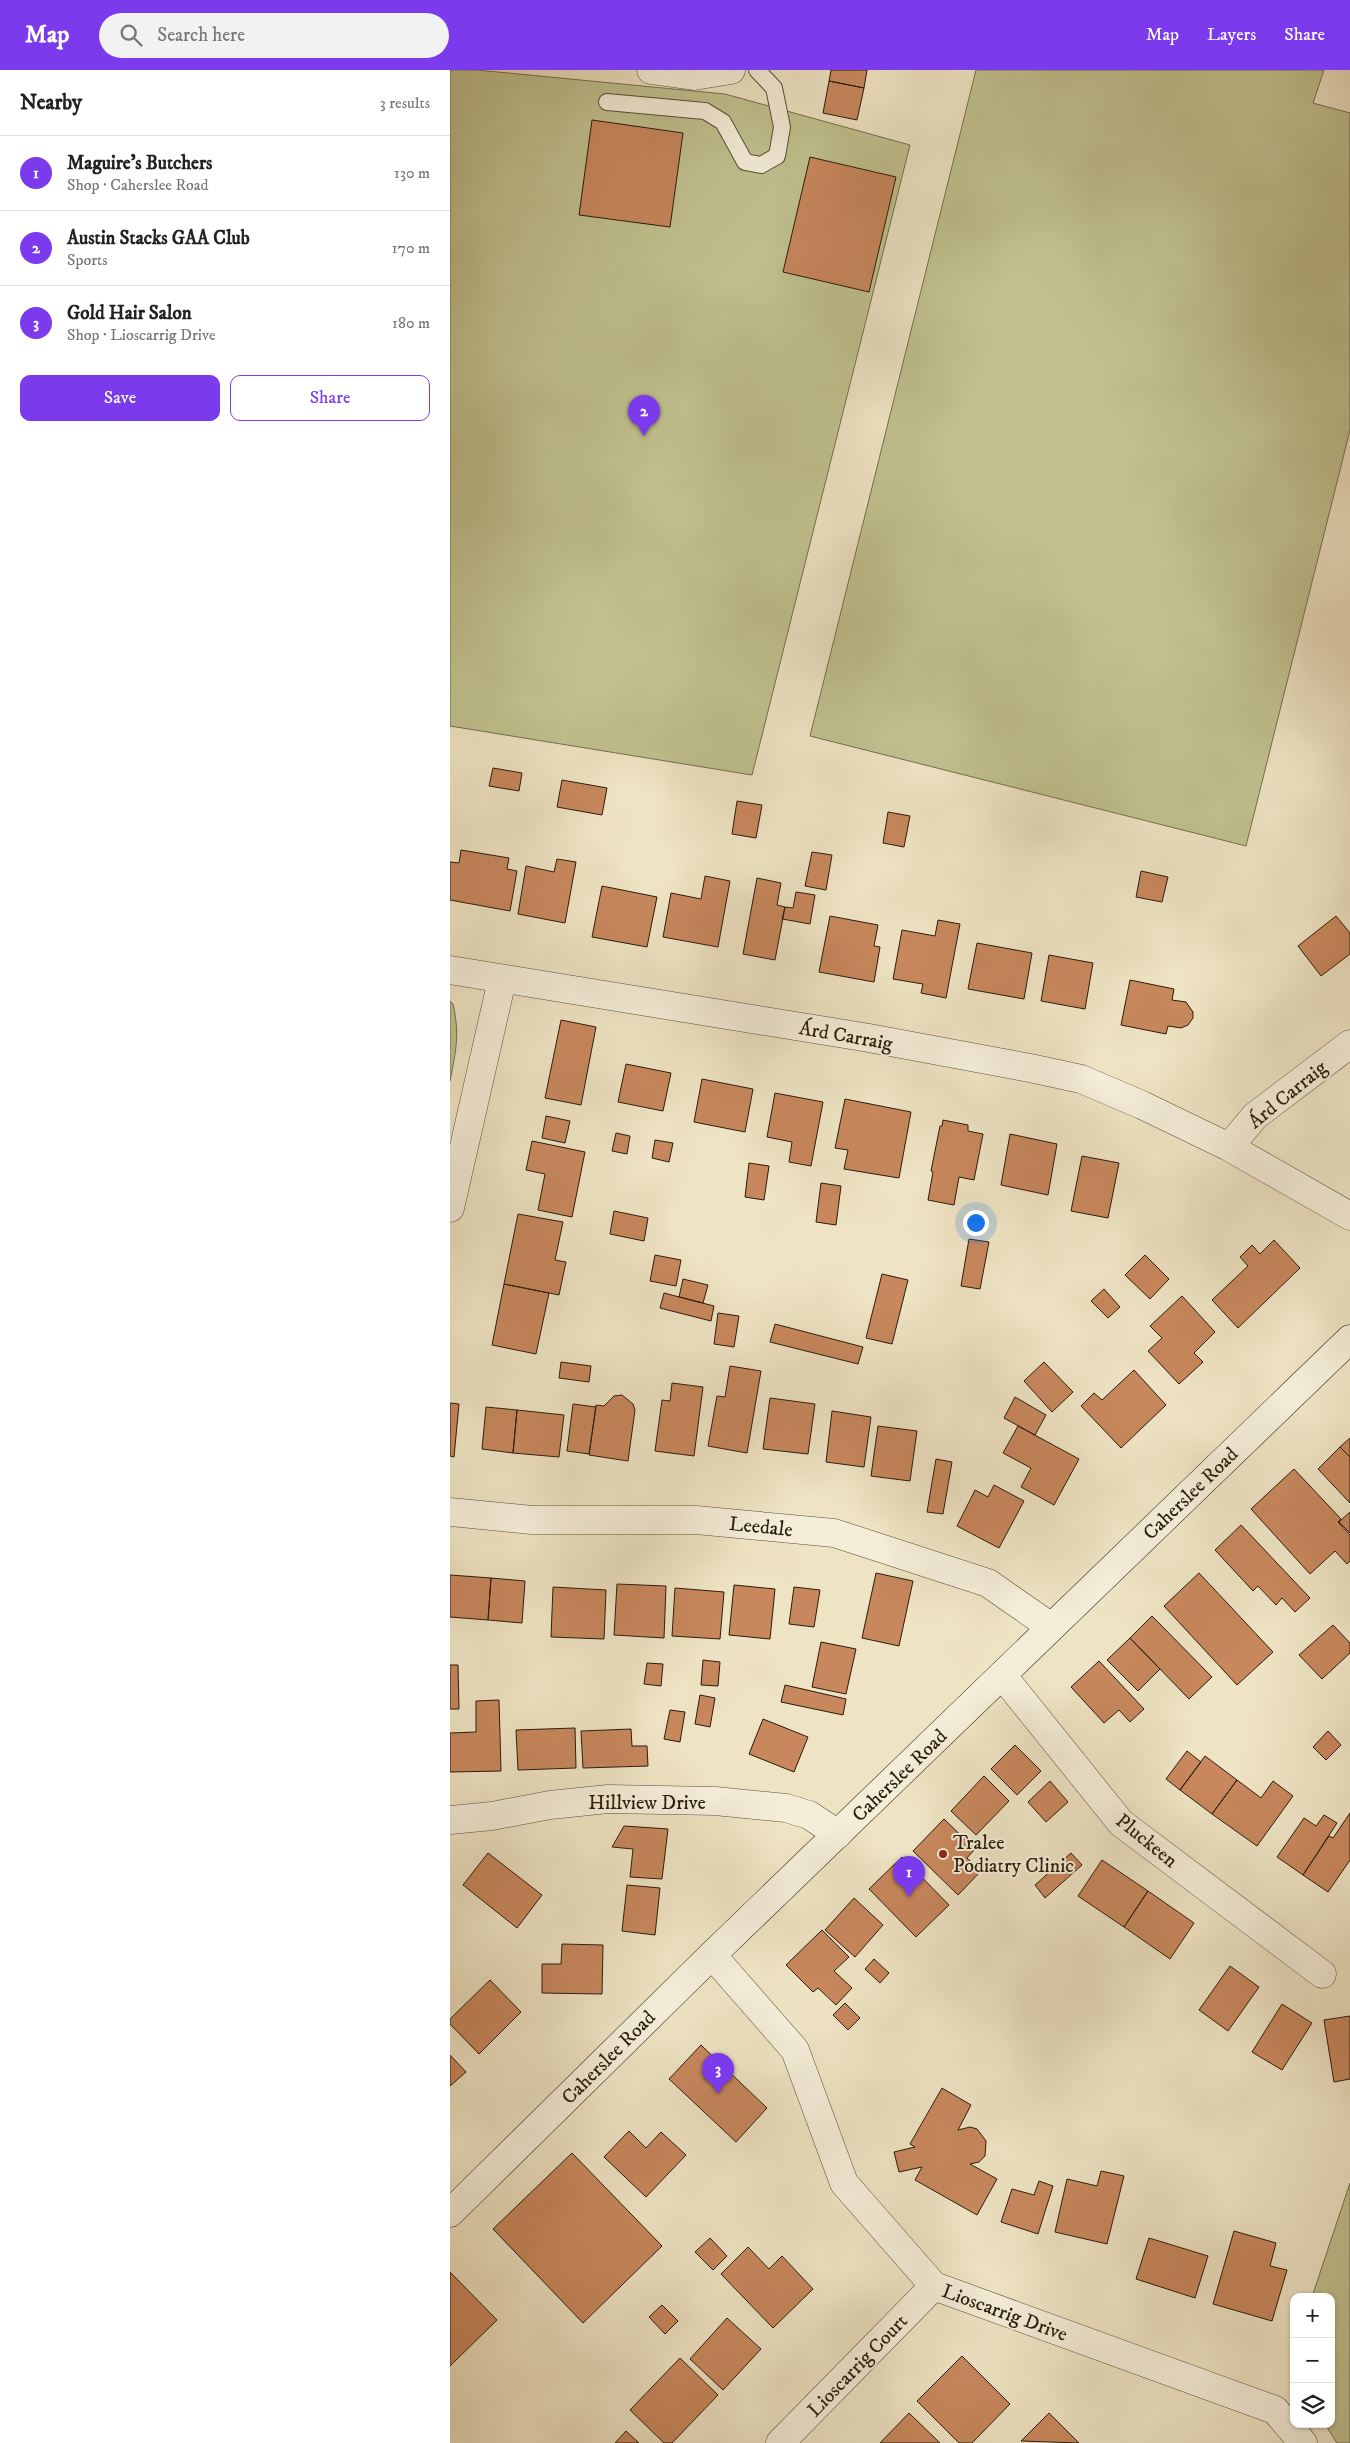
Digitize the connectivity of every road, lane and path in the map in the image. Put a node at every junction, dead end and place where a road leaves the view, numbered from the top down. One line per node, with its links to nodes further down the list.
1 (651, 70): 2 (street)
2 (731, 70)
3 (757, 70): 4 (lane)
4 (607, 102)
5 (450, 970): 6 (street, Árd Carraig)
6 (502, 980): 8 (street, Árd Carraig); 9 (street)
7 (1350, 1044): 8 (street, Árd Carraig)
8 (1229, 1147): 10 (street, Árd Carraig)
9 (450, 1208)
10 (1350, 1216)
11 (1350, 1339): 13 (street, Caherslee Road)
12 (450, 1512): 13 (street, Leedale)
13 (1051, 1628): 14 (street, Caherslee Road)
14 (1002, 1675): 16 (street, Caherslee Road); 18 (street, Pluckeen)
15 (450, 1820): 16 (street, Hillview Drive)
16 (838, 1834): 17 (street, Caherslee Road)
17 (712, 1955): 19 (street, Caherslee Road); 20 (street, Lioscarrig Drive)
18 (1322, 1974)
19 (450, 2213)
20 (934, 2286): 21 (street, Lioscarrig Court); 22 (street, Lioscarrig Drive)
21 (780, 2443)
22 (1303, 2443)

